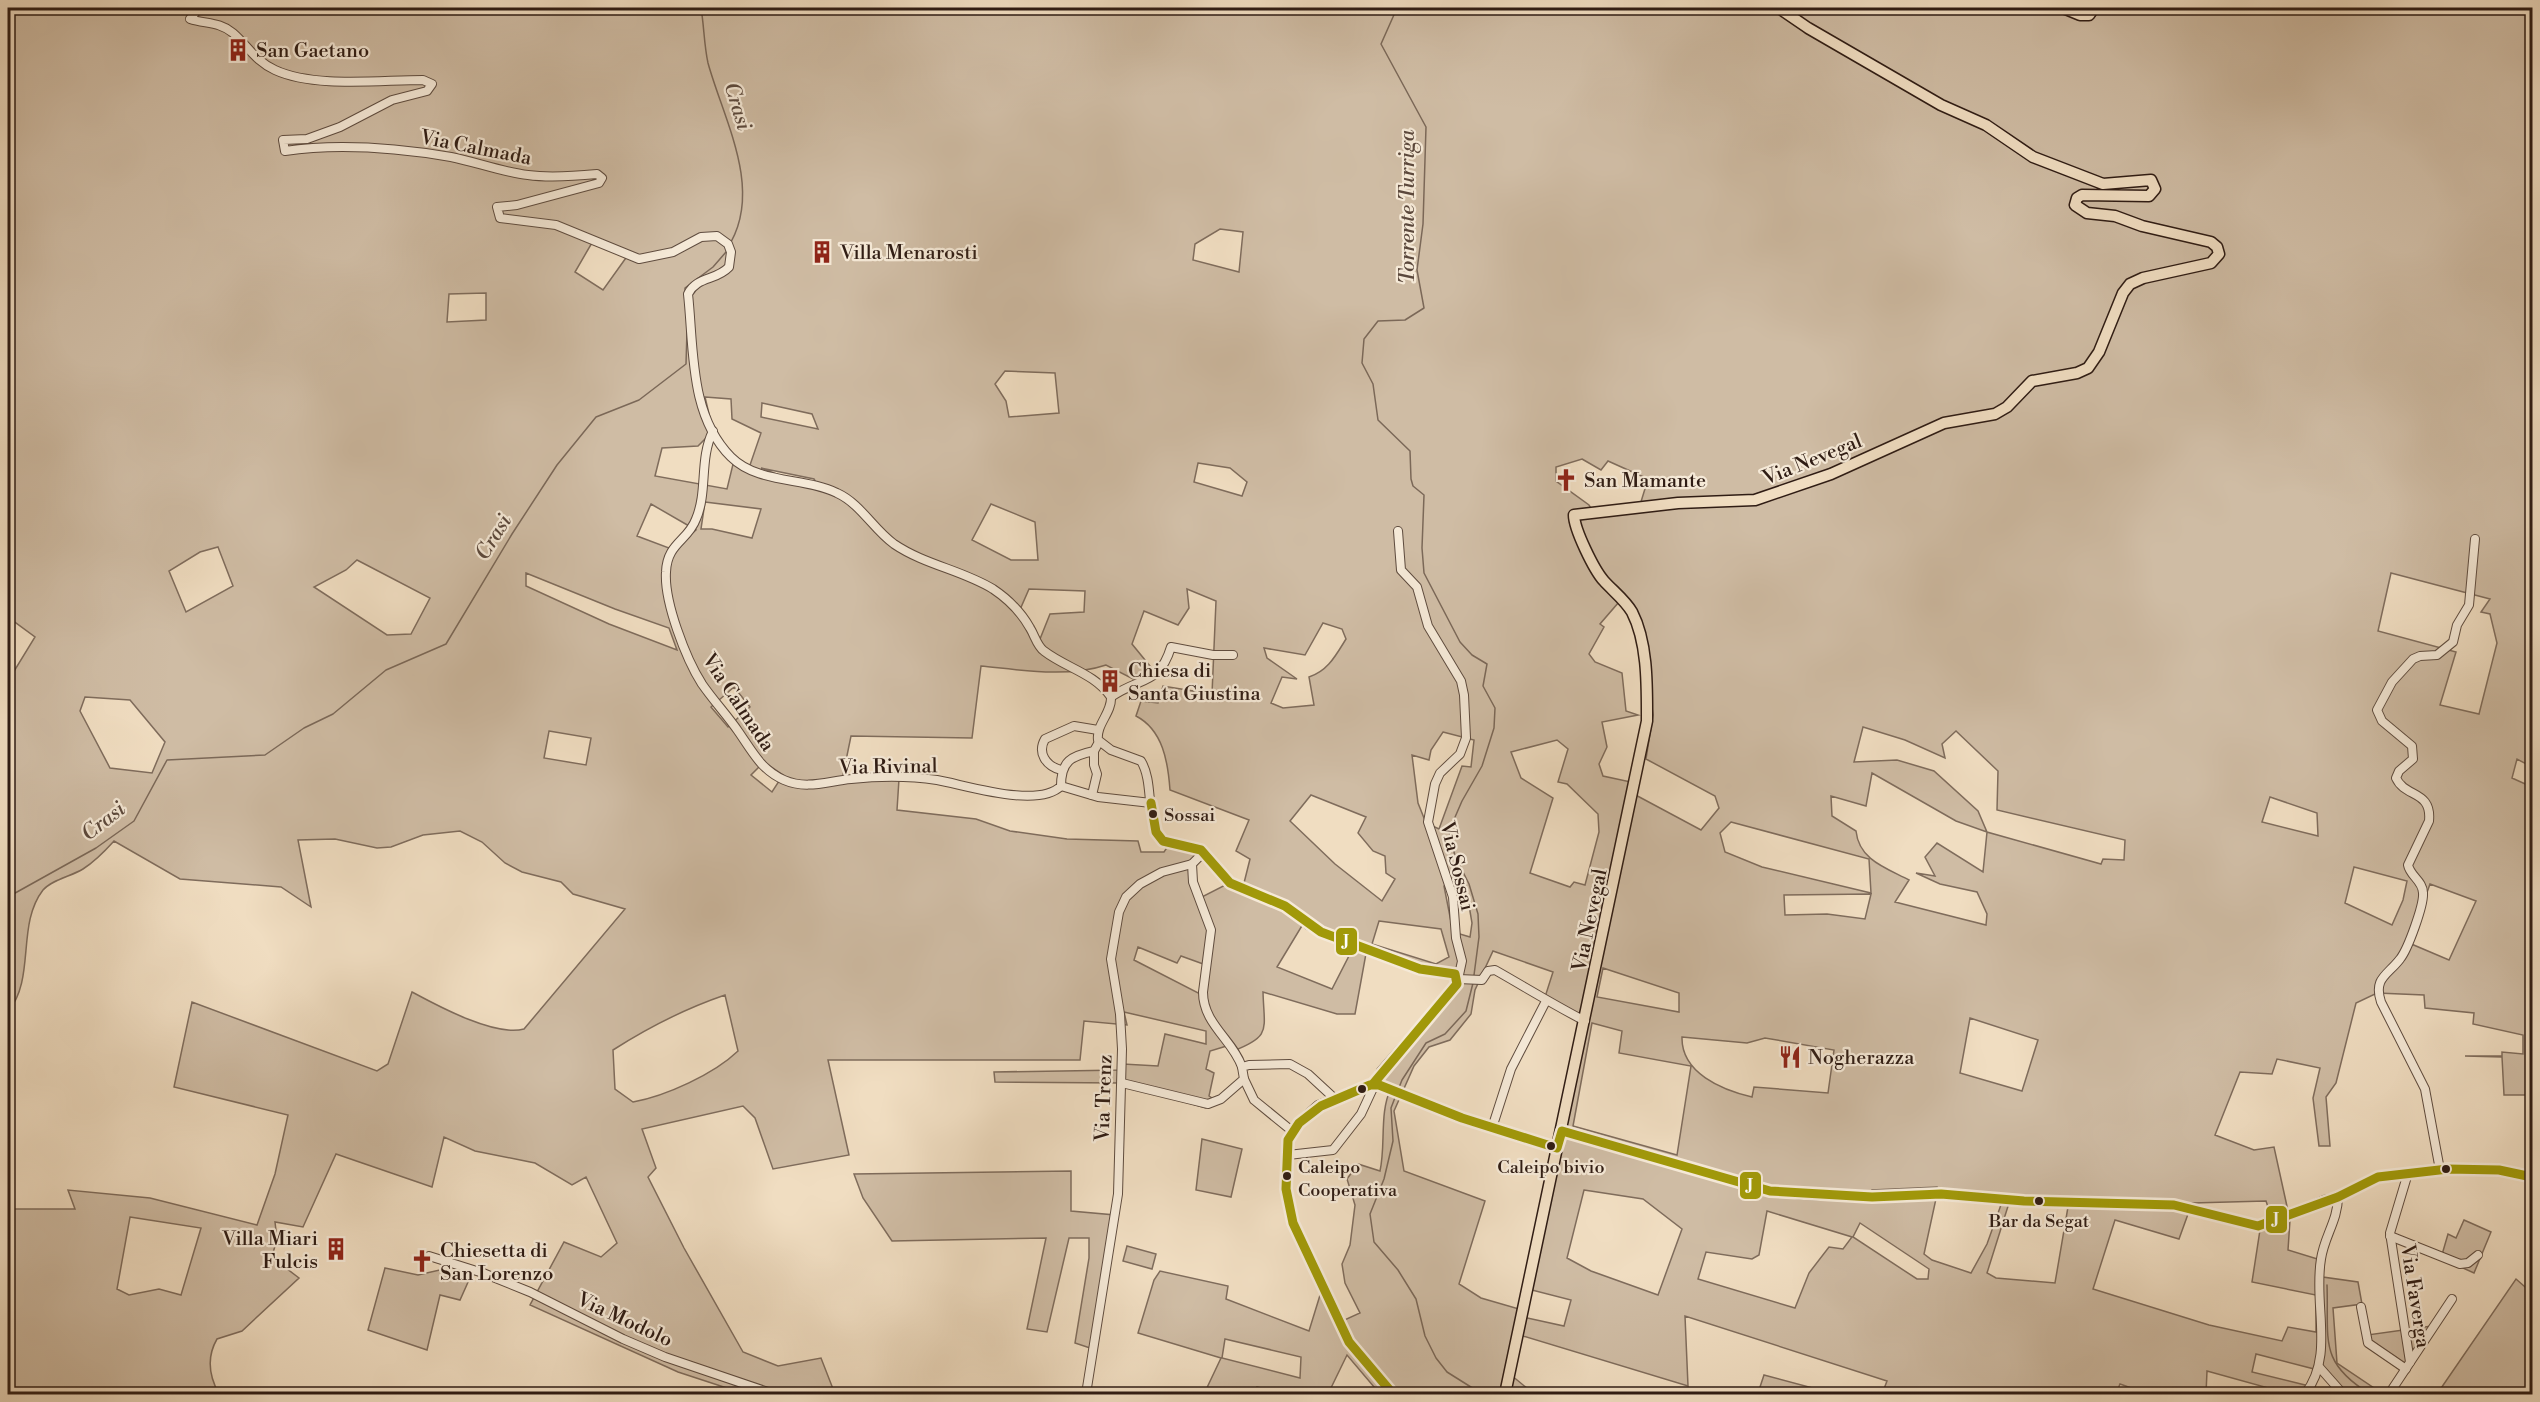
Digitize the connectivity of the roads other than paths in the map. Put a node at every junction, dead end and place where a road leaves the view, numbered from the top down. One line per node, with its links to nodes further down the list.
1 (199, 8): 5 (street, Via Calmada)
2 (1779, 8): 22 (main road, Via Nevegal)
3 (2063, 8): 4 (main road)
4 (2094, 8)
5 (713, 430): 9 (street, Via Calmada); 14 (street, Via Calmada)
6 (1398, 531): 20 (street, Via Sossai)
7 (2475, 539): 33 (street)
8 (1233, 655): 9 (street)
9 (1111, 697): 10 (street)
10 (1098, 730): 11 (street); 13 (street)
11 (1099, 742): 12 (street); 17 (street)
12 (1094, 751): 13 (street); 16 (street)
13 (1060, 770): 15 (street)
14 (784, 780): 15 (street, Via Rivinal)
15 (1060, 786): 16 (street)
16 (1092, 795): 17 (street)
17 (1151, 803): 18 (street)
18 (1204, 852): 19 (street, Via Trenz); 20 (street)
19 (1192, 864): 23 (street); 25 (street, Via Trenz)
20 (1460, 980): 21 (street); 26 (street)
21 (1546, 1002): 22 (street); 28 (street)
22 (1585, 1021): 30 (main road, Via Nevegal)
23 (1242, 1067): 24 (street); 27 (street)
24 (1244, 1079): 25 (street); 29 (street)
25 (1122, 1083): 46 (street, Via Trenz)
26 (1373, 1084): 27 (street); 28 (street); 32 (street)
27 (1334, 1098): 29 (street)
28 (1492, 1128): 31 (street)
29 (1293, 1131): 32 (street)
30 (1562, 1131): 31 (main road, Via Nevegal); 36 (street)
31 (1557, 1148): 48 (main road, Via Nevegal)
32 (1288, 1155): 47 (street)
33 (2440, 1170): 34 (street); 35 (street)
34 (2408, 1173): 36 (street); 37 (street, Via Faverga)
35 (2532, 1177)
36 (2338, 1197): 43 (street)
37 (2390, 1236): 38 (street, Via Faverga); 42 (street, Via Faverga)
38 (2478, 1255)
39 (429, 1256): 45 (street, Via Modolo)
40 (2452, 1299): 42 (street)
41 (2361, 1307): 42 (street)
42 (2408, 1365): 50 (street)
43 (2320, 1368): 44 (street); 49 (street)
44 (2342, 1394)
45 (774, 1395)
46 (1086, 1395)
47 (1393, 1395)
48 (1505, 1395)
49 (2306, 1395)
50 (2389, 1395)

